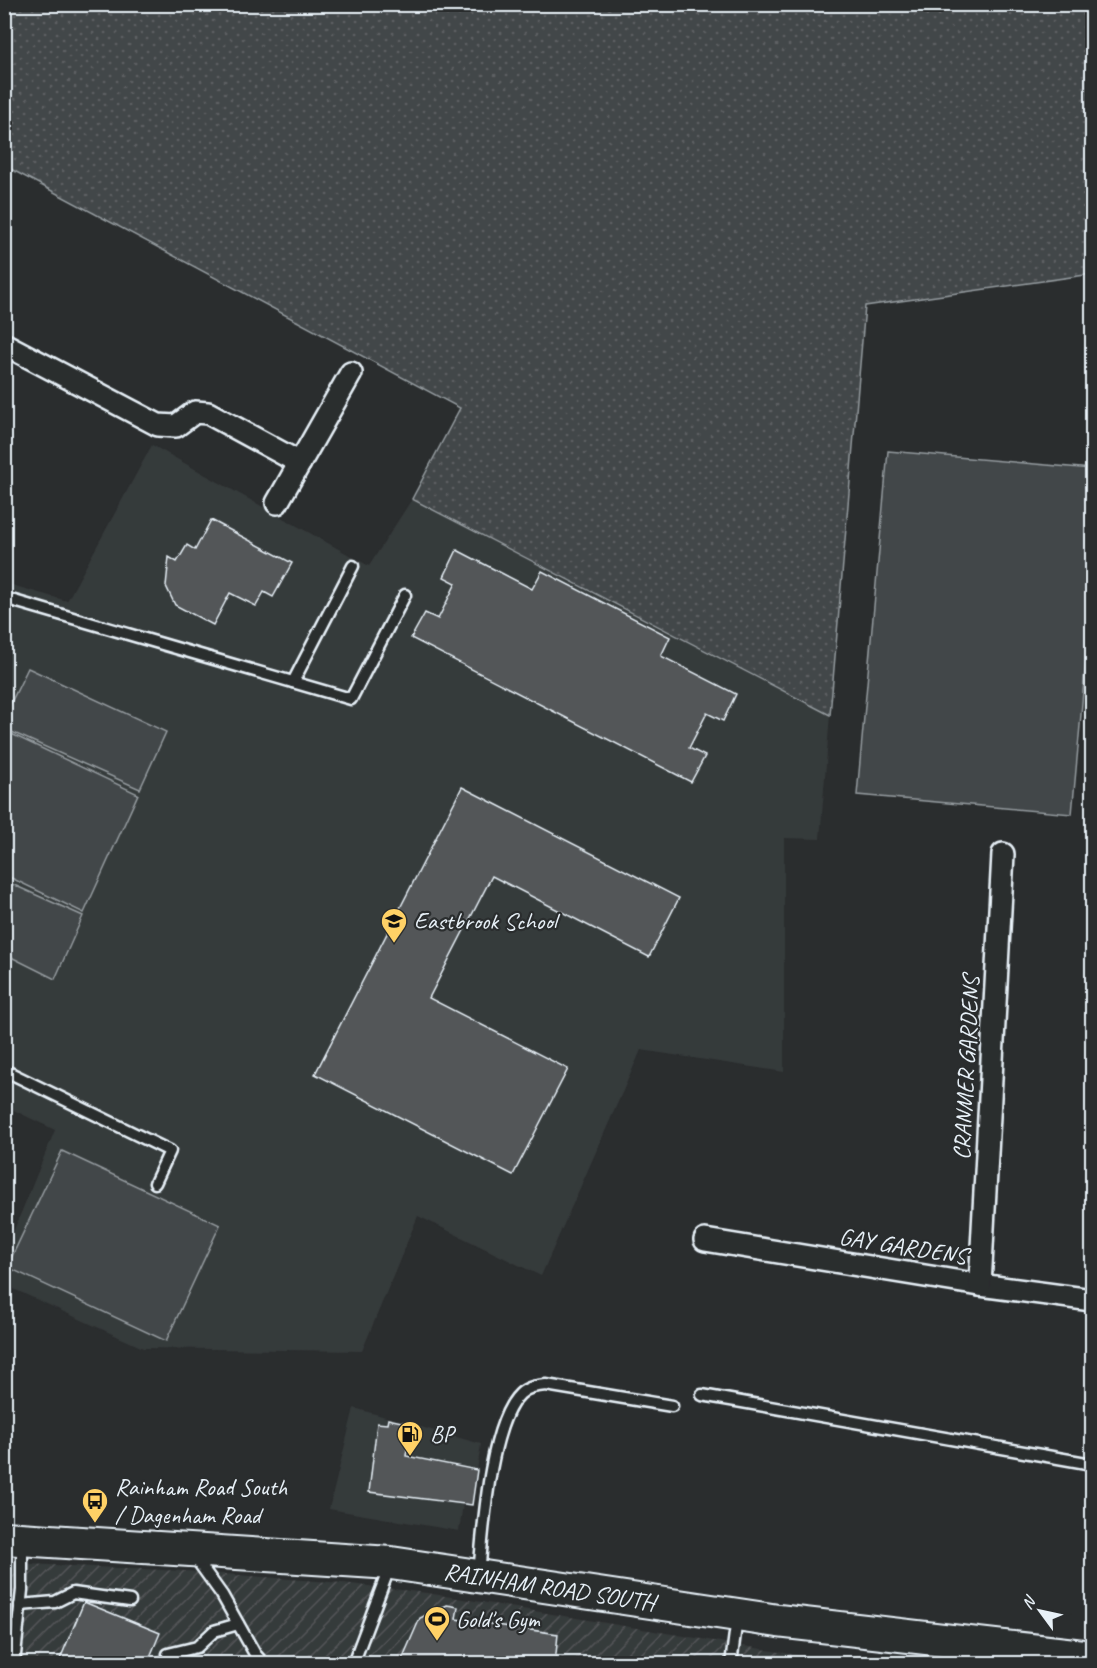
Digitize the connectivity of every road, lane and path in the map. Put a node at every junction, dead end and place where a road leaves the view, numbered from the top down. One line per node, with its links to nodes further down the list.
1 (4, 344): 3 (street)
2 (351, 373): 3 (street)
3 (300, 463): 4 (street)
4 (277, 503)
5 (353, 567): 8 (lane)
6 (405, 595): 8 (lane)
7 (4, 598): 8 (lane)
8 (293, 682)
9 (1003, 854): 13 (street, CRANMER GARDENS)
10 (4, 1070): 11 (lane)
11 (155, 1183)
12 (705, 1239): 13 (street, GAY GARDENS)
13 (980, 1284): 14 (street, GAY GARDENS)
14 (1092, 1300)
15 (702, 1395): 17 (lane)
16 (672, 1406): 21 (lane)
17 (1092, 1464)
18 (13, 1538): 19 (main road, RAINHAM ROAD SOUTH); 23 (lane)
19 (189, 1550): 20 (main road, RAINHAM ROAD SOUTH); 25 (lane)
20 (391, 1563): 21 (main road, RAINHAM ROAD SOUTH); 31 (lane)
21 (478, 1578): 24 (main road, RAINHAM ROAD SOUTH)
22 (130, 1601): 23 (lane)
23 (20, 1605): 29 (lane)
24 (737, 1615): 27 (main road, RAINHAM ROAD SOUTH); 32 (lane)
25 (238, 1624): 26 (lane); 30 (lane)
26 (168, 1654)
27 (956, 1654): 28 (main road, RAINHAM ROAD SOUTH)
28 (1092, 1657)
29 (14, 1664)
30 (264, 1664)
31 (353, 1664)
32 (731, 1664)

